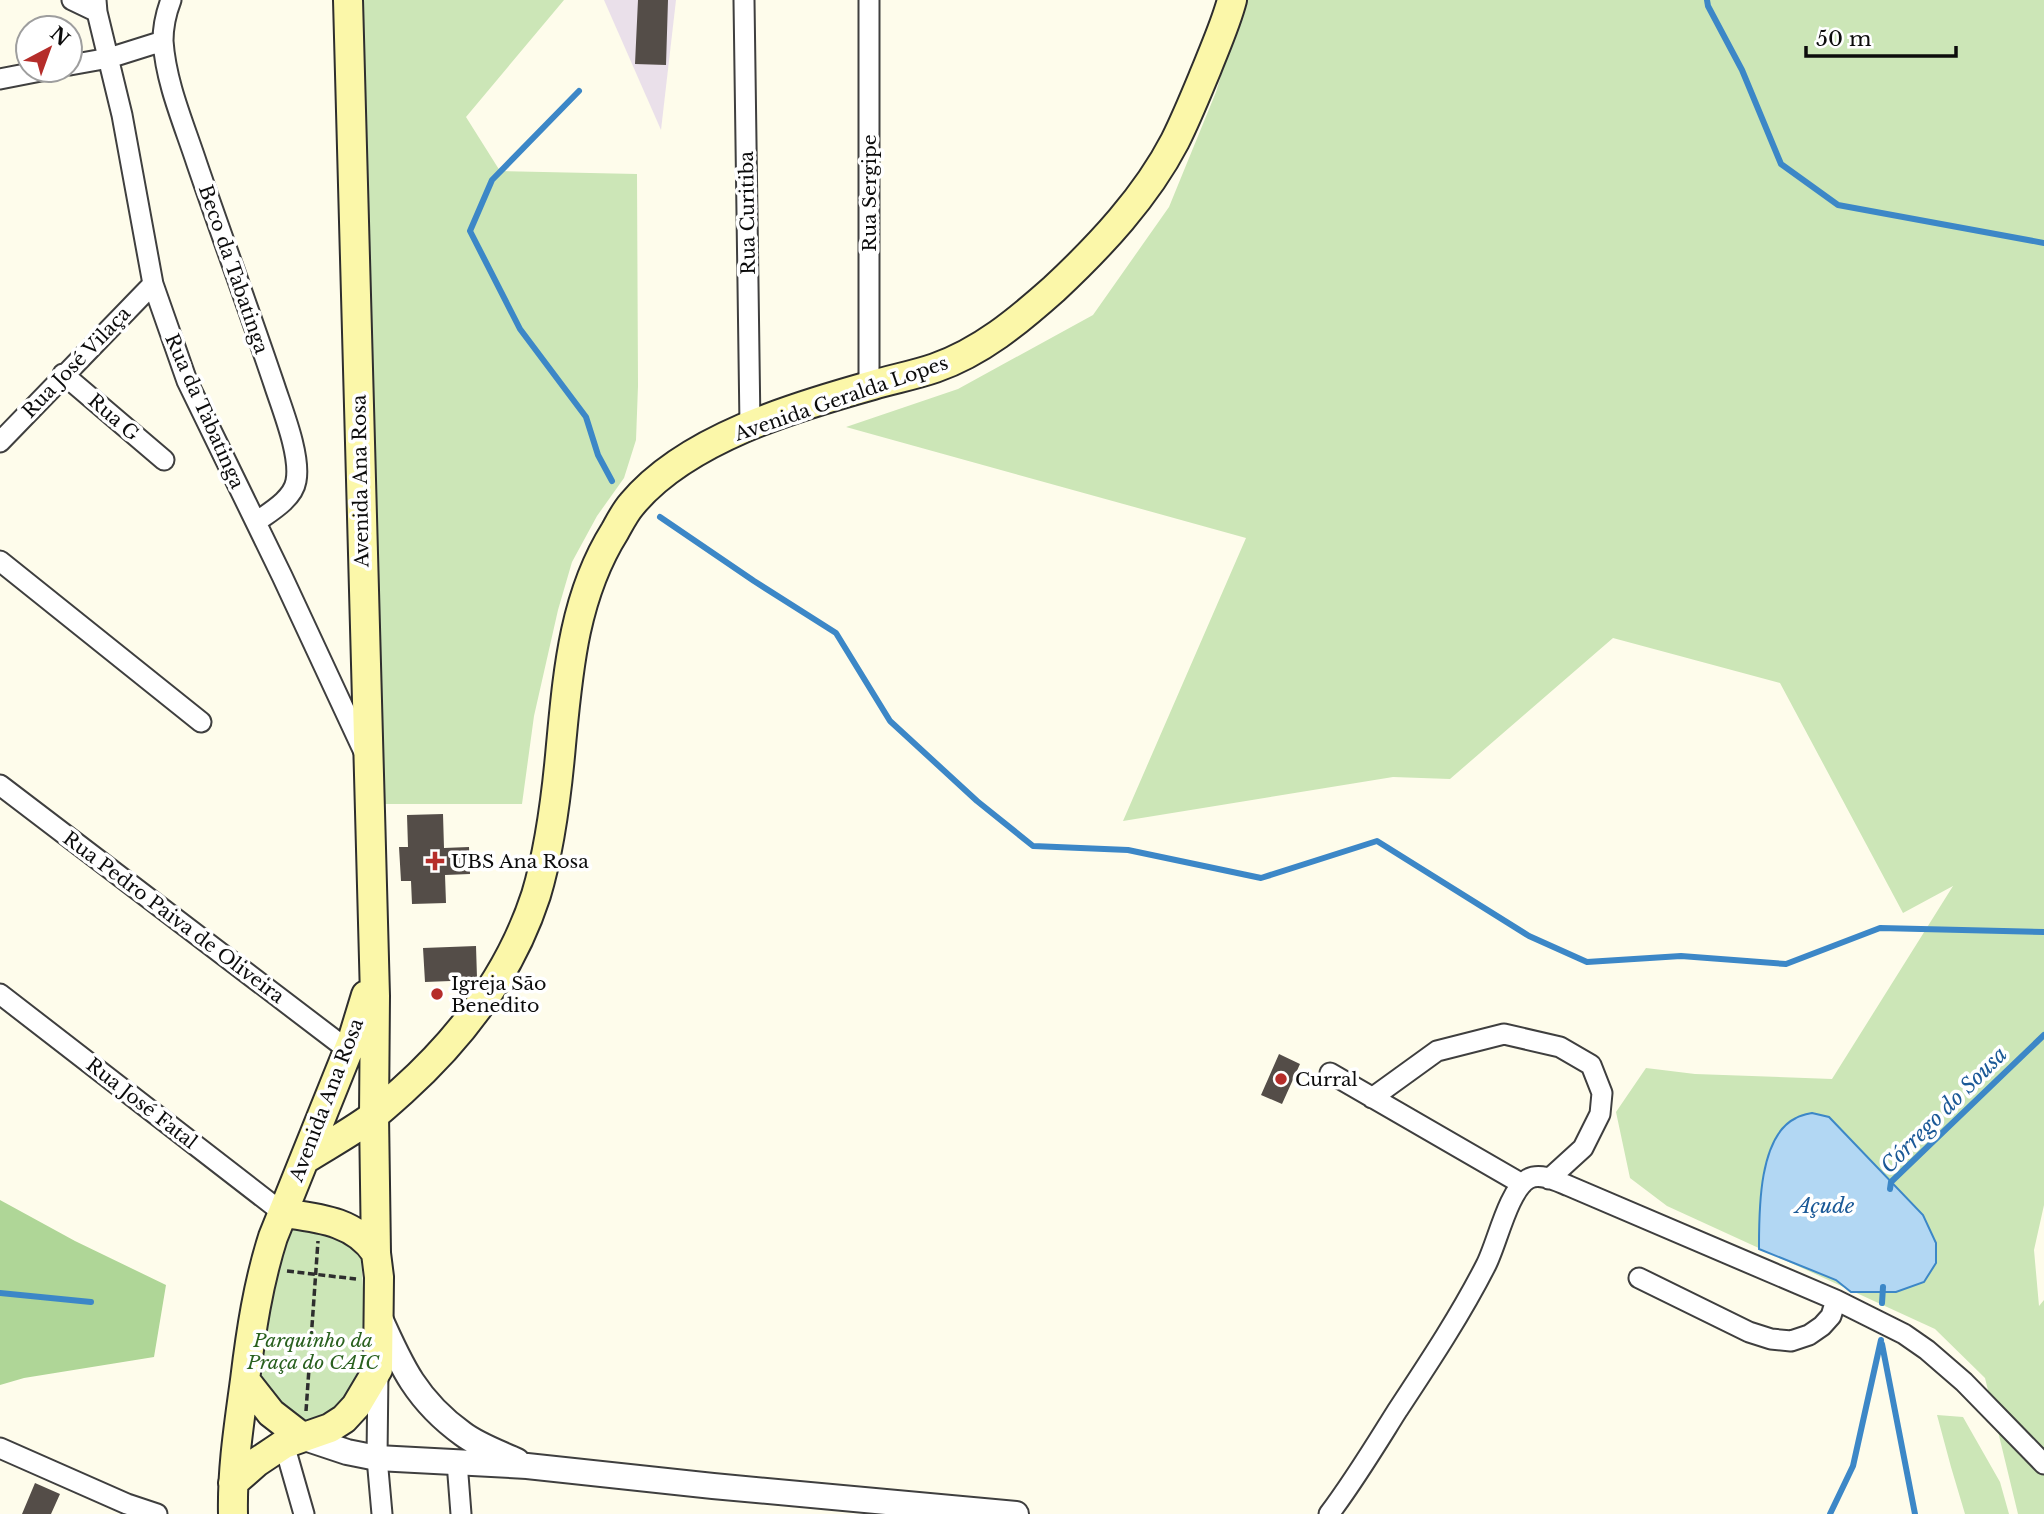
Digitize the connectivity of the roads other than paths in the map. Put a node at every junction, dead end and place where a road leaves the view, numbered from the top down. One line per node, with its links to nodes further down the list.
1 (72, 0): 7 (street)
2 (171, 0): 8 (street, Beco da Tabatinga)
3 (348, 0): 20 (main road, Avenida Ana Rosa)
4 (744, 0): 14 (street, Rua Curitiba)
5 (869, 0): 13 (street, Rua Sergipe)
6 (1231, 0): 13 (main road, Avenida Geralda Lopes)
7 (97, 6): 9 (street, Rua da Tabatinga)
8 (163, 41): 9 (street); 17 (street, Beco da Tabatinga)
9 (110, 58): 10 (street); 11 (street, Rua da Tabatinga)
10 (84, 63)
11 (153, 284): 12 (street, Rua José Vilaça); 17 (street, Rua da Tabatinga)
12 (63, 374): 15 (street, Rua José Vilaça); 16 (street, Rua G)
13 (869, 386): 14 (main road, Avenida Geralda Lopes)
14 (750, 426): 27 (main road, Avenida Geralda Lopes)
15 (0, 442)
16 (164, 460)
17 (256, 522): 20 (street, Rua da Tabatinga)
18 (0, 561): 19 (street)
19 (201, 722)
20 (367, 760): 22 (main road, Avenida Ana Rosa)
21 (0, 785): 24 (street, Rua Pedro Paiva de Oliveira)
22 (374, 961): 24 (main road, Avenida Ana Rosa); 27 (main road, Avenida Ana Rosa)
23 (0, 993): 31 (street, Rua José Fatal)
24 (348, 1050): 28 (main road, Avenida Ana Rosa)
25 (1329, 1073): 26 (street)
26 (1372, 1098): 29 (street); 30 (street)
27 (374, 1115): 28 (main road, Avenida Geralda Lopes); 32 (main road, Avenida Ana Rosa)
28 (304, 1160): 31 (main road, Avenida Ana Rosa)
29 (1549, 1179): 30 (street); 34 (street)
30 (1522, 1184): 51 (street)
31 (278, 1225): 32 (main road); 37 (main road, Avenida Ana Rosa)
32 (376, 1253): 35 (main road, Avenida Ana Rosa)
33 (1639, 1278): 34 (street)
34 (1836, 1300): 42 (street)
35 (379, 1314): 36 (main road, Avenida Ana Rosa); 43 (street)
36 (378, 1369): 38 (main road); 40 (street)
37 (245, 1380): 38 (main road); 44 (main road, Avenida Ana Rosa)
38 (293, 1440): 40 (street); 44 (main road); 47 (street)
39 (0, 1448): 45 (street)
40 (377, 1458): 41 (street); 48 (street)
41 (457, 1462): 43 (street); 49 (street)
42 (2044, 1464)
43 (527, 1466): 50 (street)
44 (233, 1483): 46 (main road)
45 (157, 1514)
46 (233, 1514)
47 (304, 1514)
48 (382, 1514)
49 (461, 1514)
50 (1016, 1514)
51 (1329, 1514)

